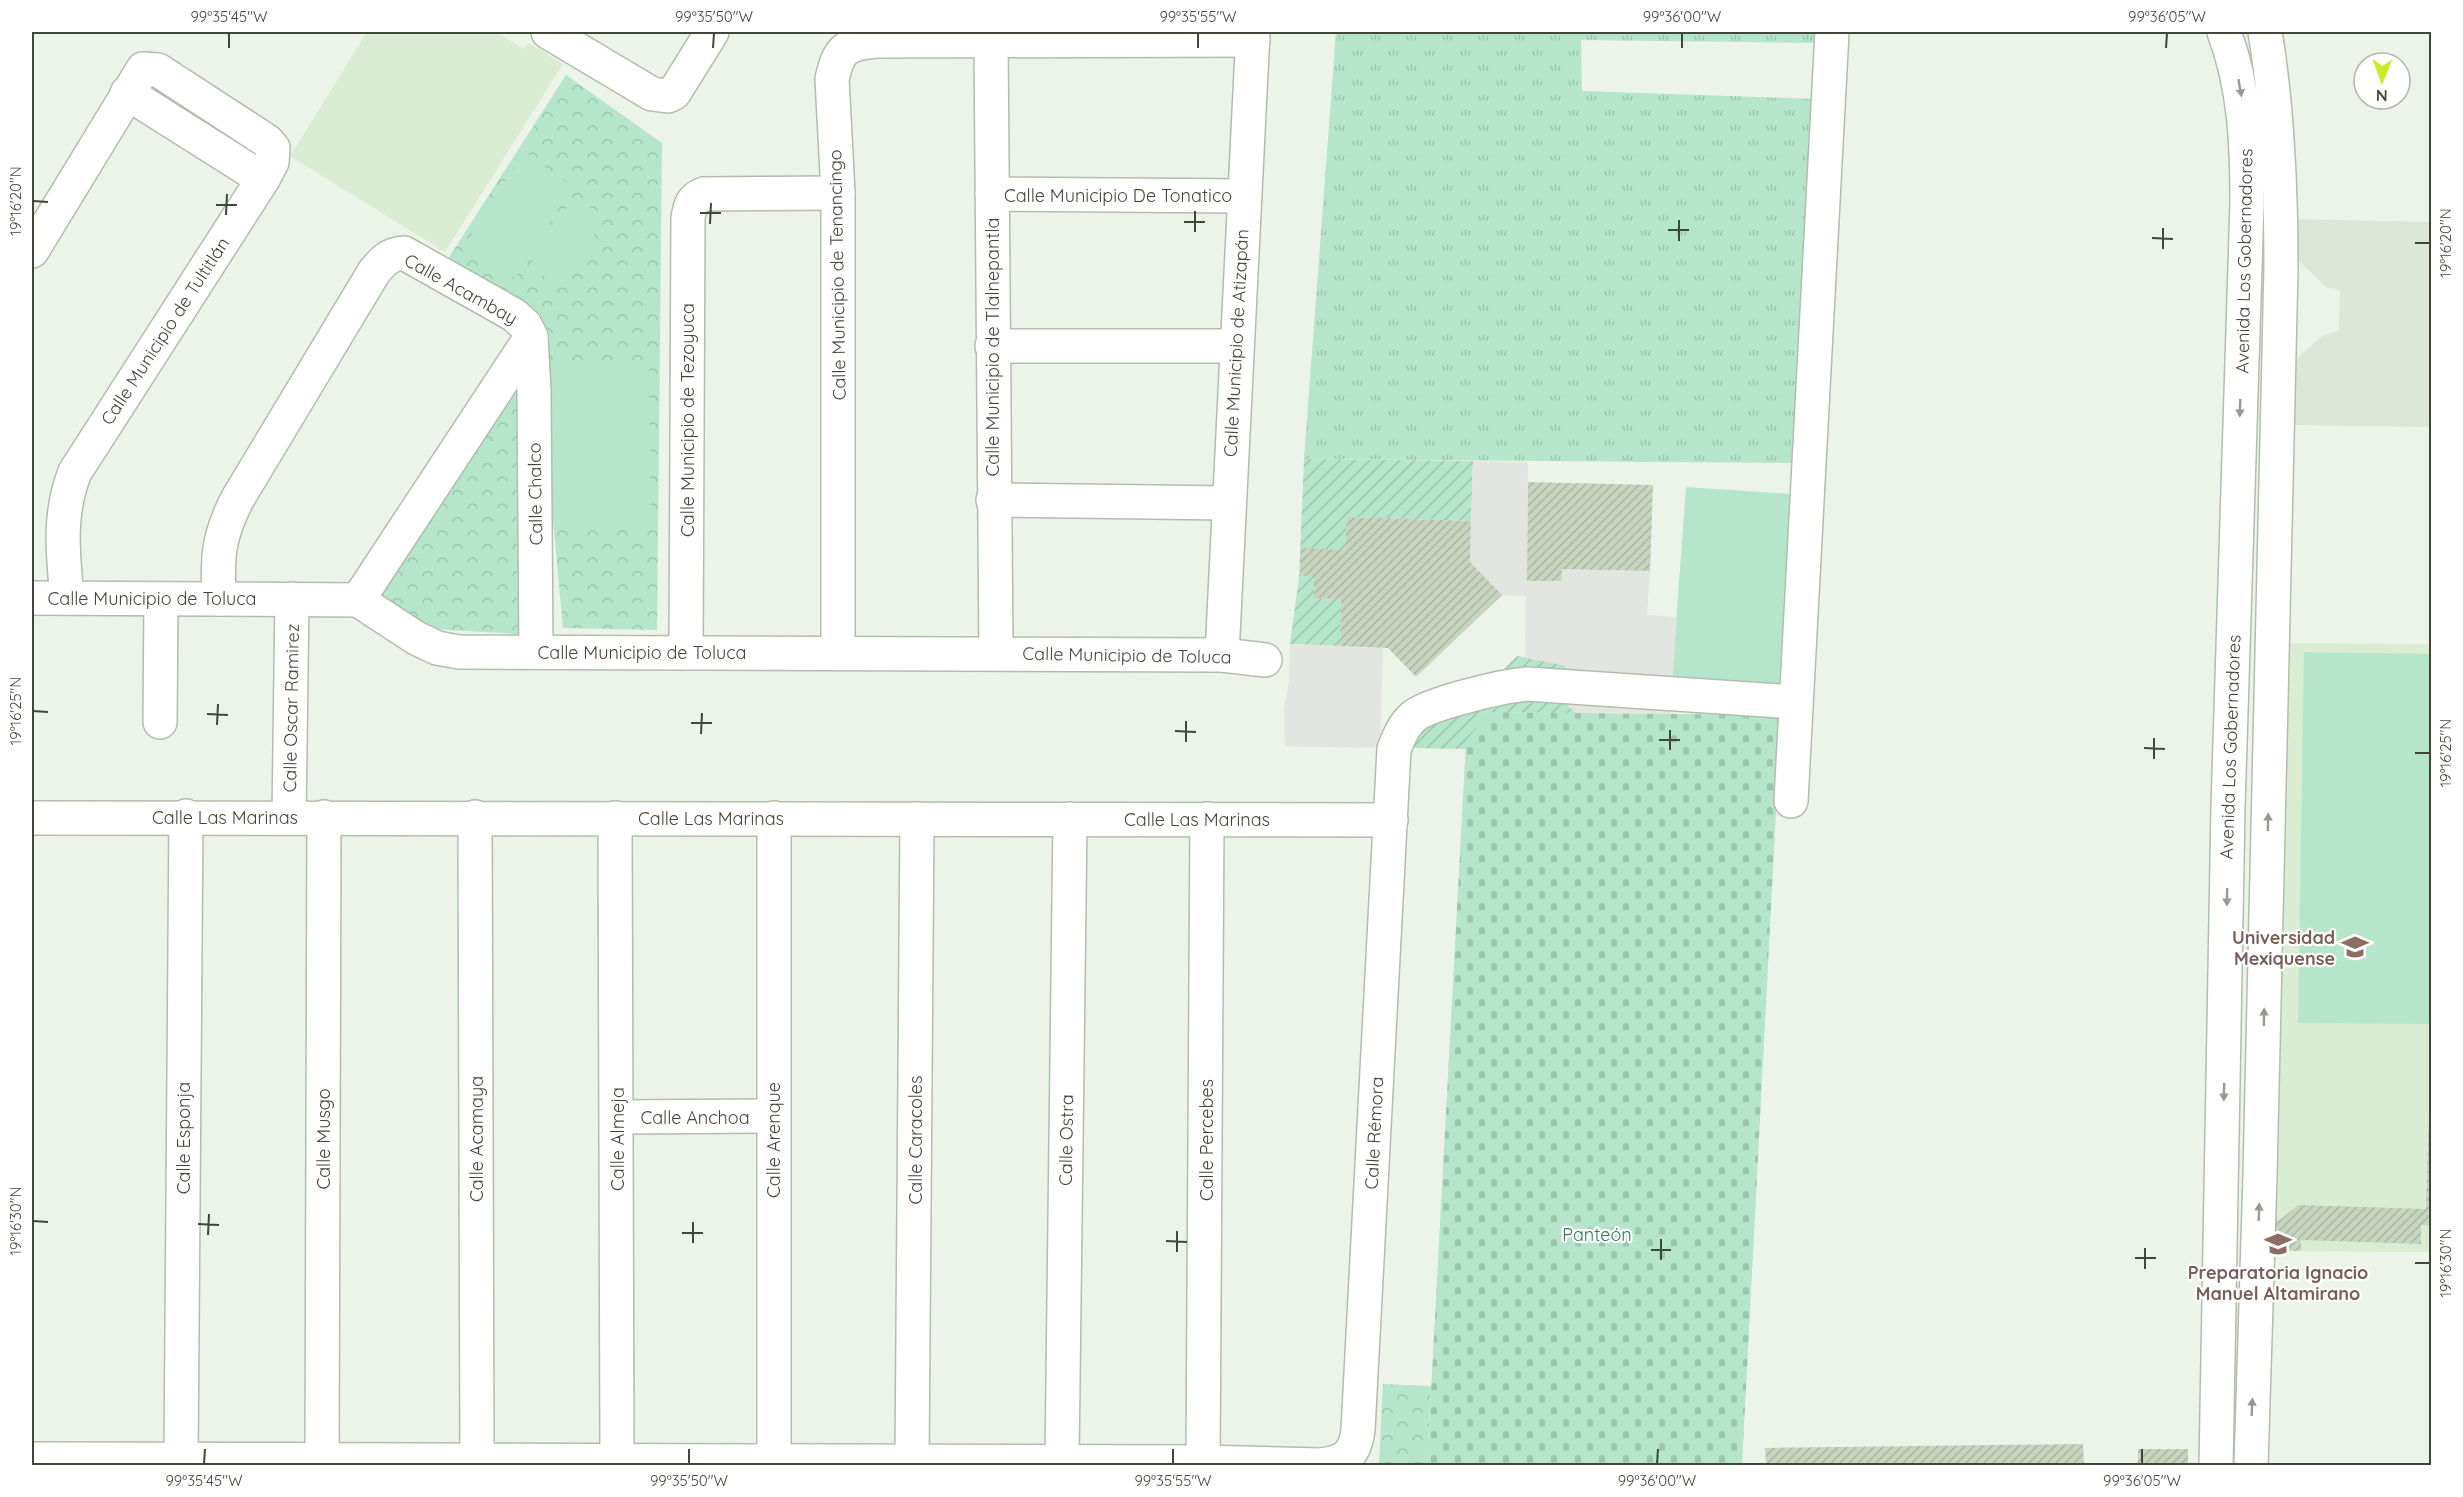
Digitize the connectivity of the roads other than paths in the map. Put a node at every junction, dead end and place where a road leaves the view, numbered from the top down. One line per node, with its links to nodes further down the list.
1 (548, 32): 2 (street)
2 (712, 32)
3 (1832, 32): 31 (street)
4 (2224, 32): 23 (street, Avenida Los Gobernadores, one-way to 23)
5 (2265, 32): 24 (street, Avenida Los Gobernadores)
6 (1253, 36): 7 (street); 10 (street, Calle Municipio de Atizapán)
7 (991, 40): 8 (street, Calle Municipio de Tenancingo); 9 (street, Calle Municipio de Tlalnepantla)
8 (838, 193): 26 (street, Calle Municipio de Tezoyuca); 27 (street, Calle Municipio de Tenancingo)
9 (992, 194): 10 (street, Calle Municipio De Tonatico); 13 (street, Calle Municipio de Tlalnepantla)
10 (1243, 196): 14 (street, Calle Municipio de Atizapán)
11 (32, 251): 18 (street, Calle Municipio de Tultitlán)
12 (531, 338): 20 (street, Calle Acambay); 22 (street, Calle Acambay); 25 (street, Calle Chalco)
13 (992, 346): 14 (street); 15 (street, Calle Municipio de Tlalnepantla)
14 (1236, 346): 16 (street, Calle Municipio de Atizapán)
15 (993, 501): 16 (street); 28 (street, Calle Municipio de Tlalnepantla)
16 (1228, 503): 29 (street, Calle Municipio de Atizapán)
17 (32, 598): 18 (street, Calle Municipio de Toluca)
18 (67, 598): 19 (street, Calle Municipio de Toluca)
19 (161, 599): 20 (street, Calle Municipio de Toluca); 32 (street)
20 (219, 599): 21 (street, Calle Municipio de Toluca)
21 (292, 599): 22 (street, Calle Municipio de Toluca); 35 (street, Calle Oscar Ramirez)
22 (357, 600): 25 (street, Calle Municipio de Toluca)
23 (2234, 602): 24 (street); 56 (street, Avenida Los Gobernadores, one-way to 56)
24 (2272, 602): 57 (street, Avenida Los Gobernadores, one-way to 24)
25 (536, 651): 26 (street, Calle Municipio de Toluca)
26 (686, 653): 27 (street, Calle Municipio de Toluca)
27 (838, 653): 28 (street, Calle Municipio de Toluca)
28 (996, 653): 29 (street, Calle Municipio de Toluca)
29 (1222, 655): 30 (street, Calle Municipio de Toluca)
30 (1265, 660)
31 (1795, 702): 33 (street); 44 (street, Calle Rémora)
32 (160, 722)
33 (1791, 801)
34 (186, 816): 35 (street, Calle Las Marinas); 37 (street, Calle Las Marinas); 48 (street, Calle Esponja)
35 (289, 817): 36 (street, Calle Las Marinas)
36 (324, 817): 38 (street, Calle Las Marinas); 49 (street, Calle Musgo)
37 (32, 818)
38 (475, 818): 39 (street, Calle Las Marinas); 50 (street, Calle Acamaya)
39 (615, 818): 40 (street, Calle Las Marinas); 46 (street, Calle Almeja)
40 (774, 818): 41 (street, Calle Las Marinas); 45 (street, Calle Arenque)
41 (917, 819): 42 (street, Calle Las Marinas); 53 (street, Calle Caracoles)
42 (1070, 819): 43 (street, Calle Las Marinas); 54 (street, Calle Ostra)
43 (1207, 819): 44 (street, Calle Las Marinas); 55 (street, Calle Percebes)
44 (1391, 820): 55 (street, Calle Rémora)
45 (772, 1116): 46 (street, Calle Anchoa); 52 (street, Calle Arenque)
46 (618, 1117): 51 (street, Calle Almeja)
47 (32, 1459): 48 (street)
48 (181, 1460): 49 (street)
49 (322, 1460): 50 (street)
50 (477, 1460): 51 (street)
51 (617, 1460): 52 (street)
52 (774, 1461): 53 (street)
53 (912, 1461): 54 (street)
54 (1062, 1461): 55 (street)
55 (1203, 1462)
56 (2216, 1466)
57 (2251, 1466)

